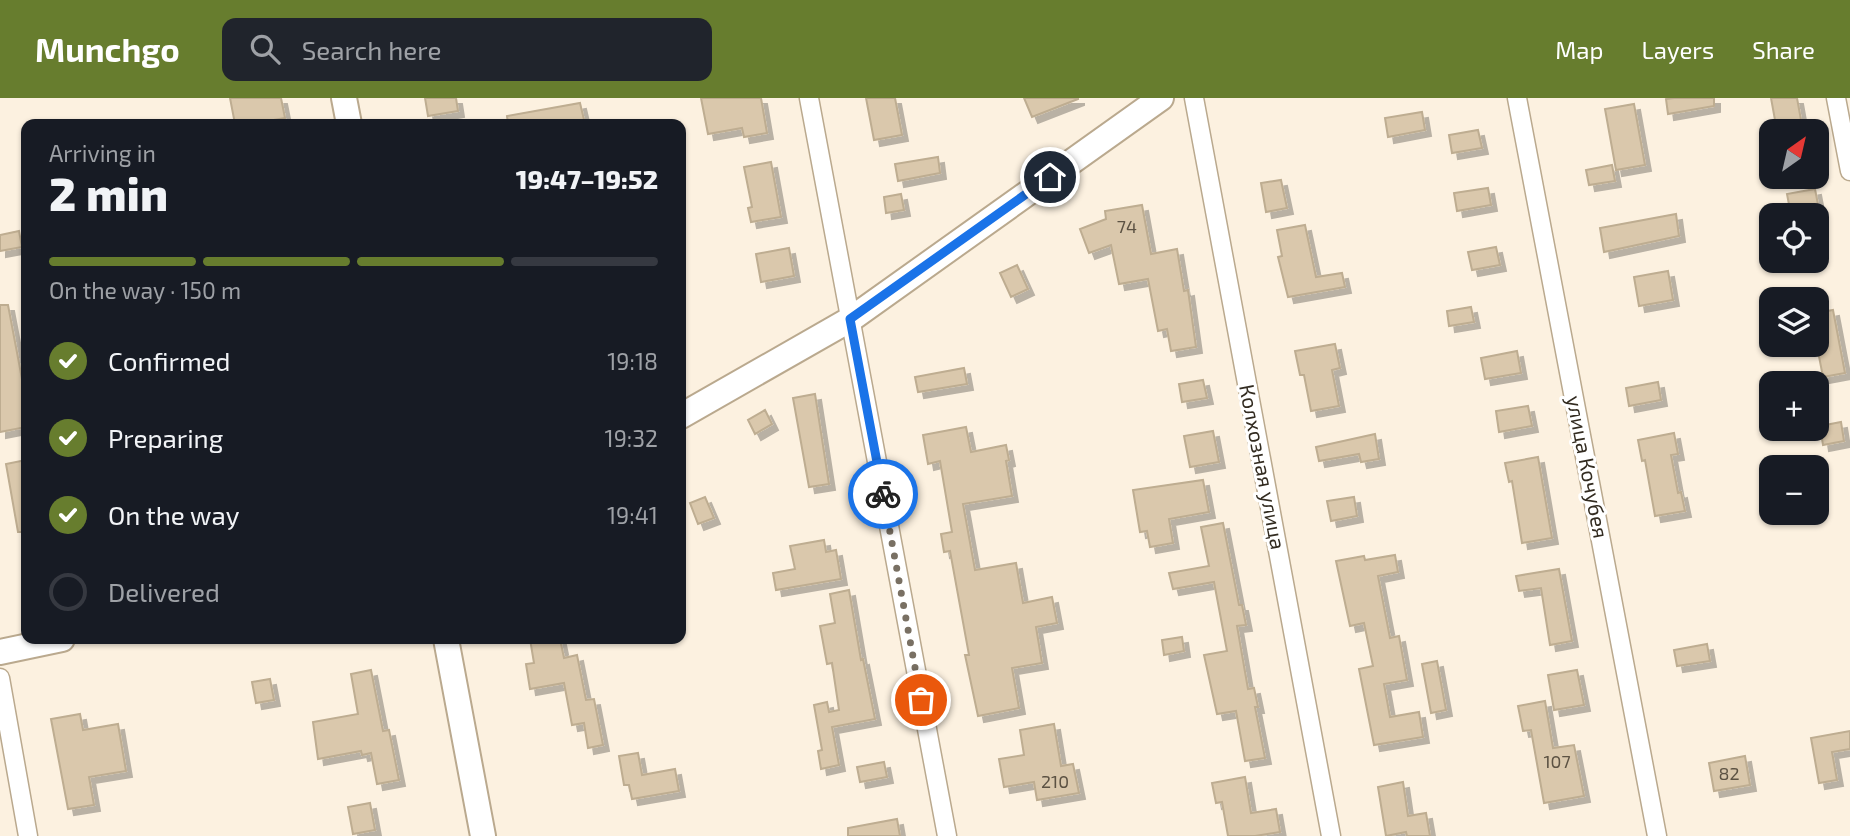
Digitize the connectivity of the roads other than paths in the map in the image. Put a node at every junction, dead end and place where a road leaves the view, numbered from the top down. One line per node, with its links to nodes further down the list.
1 (344, 98): 7 (main road)
2 (809, 98): 9 (street)
3 (1161, 98): 9 (main road)
4 (1194, 98): 18 (street, Колхозная улица)
5 (1517, 98): 19 (street, улица Кочубея)
6 (1836, 98): 8 (street)
7 (348, 119)
8 (1850, 171)
9 (850, 319): 10 (main road); 17 (street)
10 (686, 413)
11 (38, 644): 13 (main road)
12 (447, 644): 16 (main road)
13 (0, 652)
14 (0, 678): 15 (street)
15 (27, 836)
16 (483, 836)
17 (947, 836)
18 (1331, 836)
19 (1657, 836)

